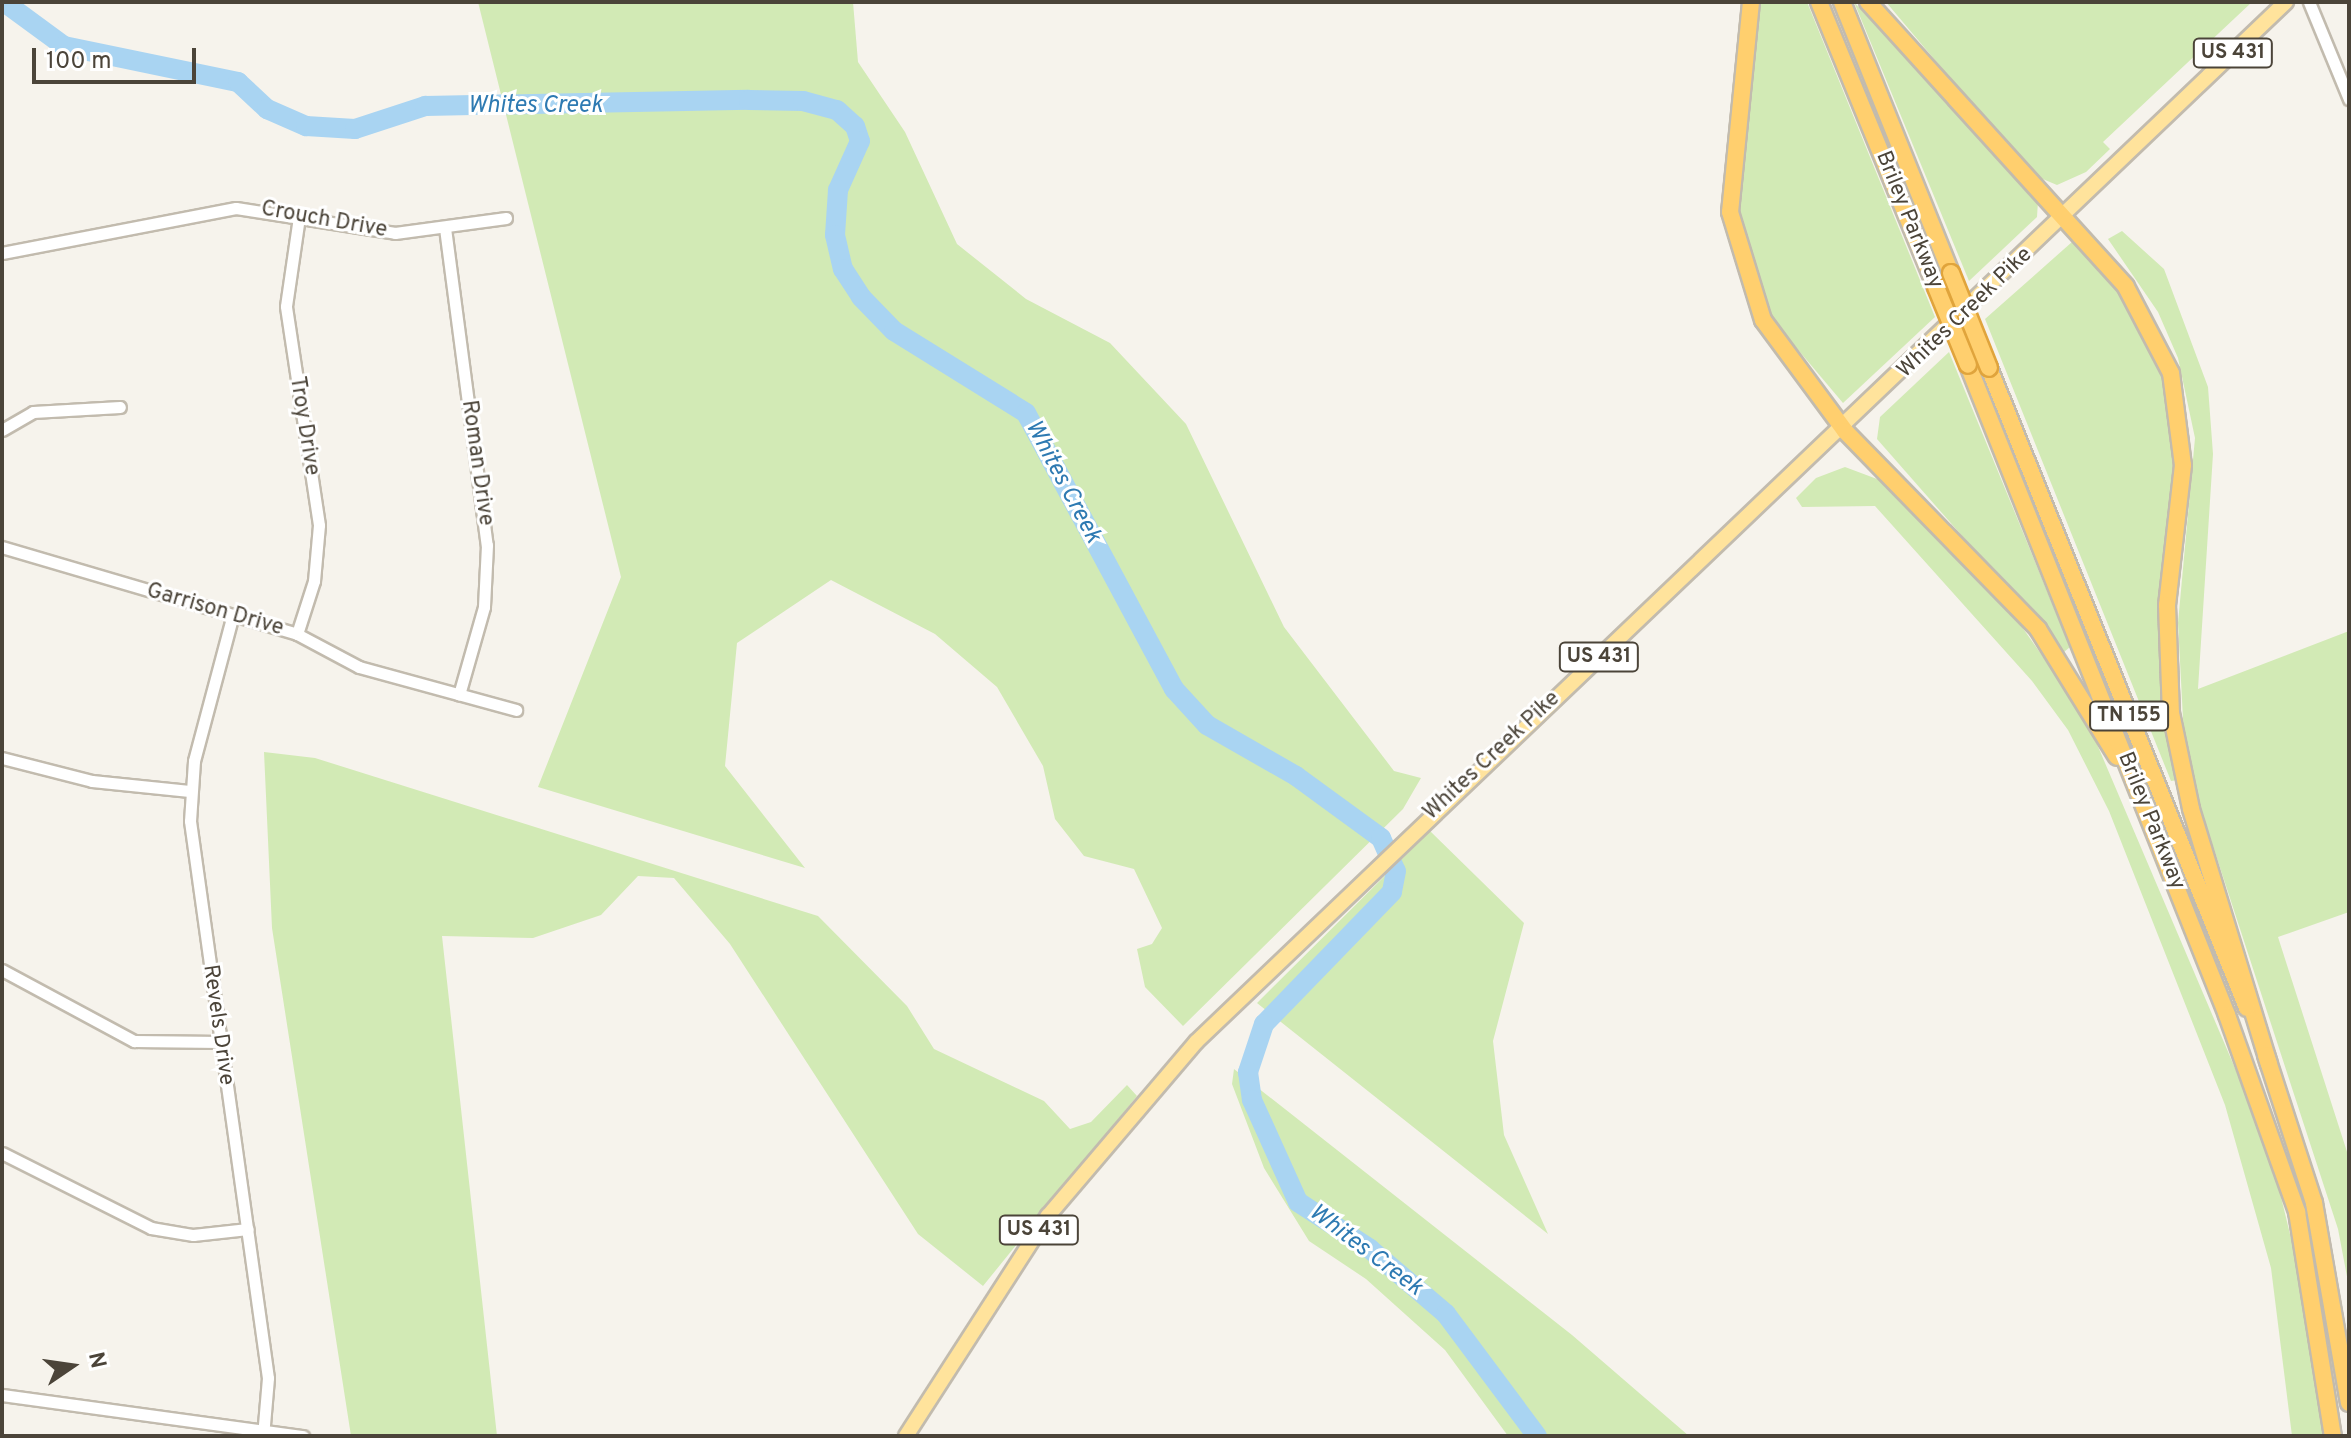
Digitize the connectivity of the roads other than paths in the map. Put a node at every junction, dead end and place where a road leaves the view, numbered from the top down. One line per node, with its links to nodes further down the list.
1 (1751, 2): 15 (highway)
2 (1819, 2): 23 (highway, Briley Parkway / TN 155, bridge)
3 (1842, 2): 26 (highway, Briley Parkway / TN 155, bridge)
4 (1868, 2): 8 (highway)
5 (2286, 2): 8 (main road, Whites Creek Pike / US 431)
6 (2309, 2): 7 (street)
7 (2349, 99)
8 (2065, 214): 15 (main road, Whites Creek Pike / US 431); 26 (highway)
9 (299, 217): 11 (street, Crouch Drive); 12 (street, Crouch Drive); 18 (street, Troy Drive)
10 (506, 218): 11 (street, Crouch Drive)
11 (445, 228): 19 (street, Roman Drive)
12 (2, 253)
13 (120, 407): 14 (street)
14 (2, 430)
15 (1845, 431): 23 (highway); 33 (main road, Whites Creek Pike / US 431)
16 (2, 547): 17 (street, Garrison Drive)
17 (232, 618): 18 (street, Garrison Drive); 22 (street, Revels Drive)
18 (297, 634): 19 (street, Garrison Drive)
19 (459, 695): 20 (street, Garrison Drive)
20 (516, 710)
21 (2, 758): 22 (street)
22 (189, 791): 25 (street, Revels Drive)
23 (2146, 809): 34 (highway, Briley Parkway / TN 155)
24 (2, 970): 25 (street)
25 (221, 1042): 28 (street, Revels Drive)
26 (2269, 1064): 30 (highway, Briley Parkway / TN 155)
27 (2, 1153): 28 (street)
28 (248, 1229): 31 (street, Revels Drive)
29 (2, 1395): 31 (street)
30 (2349, 1403)
31 (264, 1433): 32 (street)
32 (303, 1436)
33 (906, 1436)
34 (2333, 1436)

